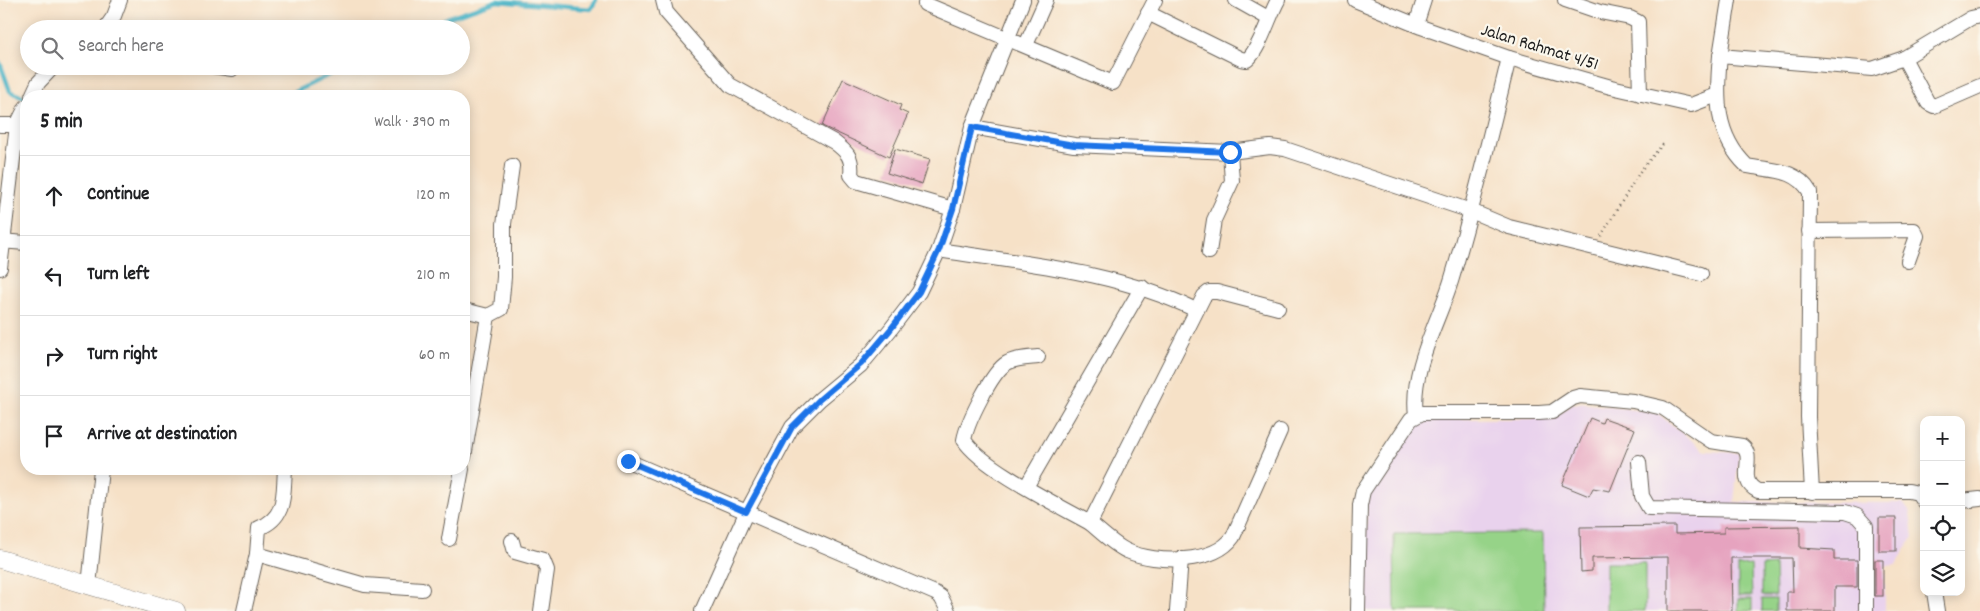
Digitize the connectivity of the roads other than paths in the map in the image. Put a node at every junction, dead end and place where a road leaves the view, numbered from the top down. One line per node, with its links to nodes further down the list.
1 (120, 0): 16 (street)
2 (663, 0): 34 (street)
3 (1023, 0): 18 (street)
4 (1046, 0): 19 (street)
5 (1155, 0): 13 (street)
6 (1236, 0): 15 (street)
7 (1278, 0): 15 (street)
8 (1355, 0): 17 (street, Jalan Rahmat 4/51)
9 (1424, 0): 17 (street)
10 (1565, 0): 26 (street)
11 (1729, 0): 20 (street)
12 (925, 4): 18 (street)
13 (1148, 13): 15 (street); 19 (street)
14 (1980, 16): 22 (street)
15 (1268, 18)
16 (111, 20)
17 (1416, 25): 21 (street, Jalan Rahmat 4/51)
18 (1008, 38): 19 (street); 31 (street)
19 (1026, 45)
20 (1720, 56): 22 (street); 27 (street)
21 (1509, 58): 26 (street, Jalan Rahmat 4/51); 35 (street)
22 (1904, 58): 24 (street)
23 (46, 75): 25 (street)
24 (1980, 86)
25 (35, 90)
26 (1640, 94): 27 (street, Jalan Rahmat 4/51)
27 (1717, 95): 36 (street)
28 (20, 116): 30 (street)
29 (20, 122): 37 (street)
30 (0, 125)
31 (972, 127): 32 (street); 34 (street)
32 (1230, 152): 35 (street); 40 (street)
33 (512, 166): 48 (street)
34 (953, 209): 39 (street)
35 (1471, 211): 43 (street); 50 (street)
36 (1810, 231): 41 (street); 59 (street)
37 (1, 241): 38 (street); 42 (street)
38 (20, 243)
39 (939, 250): 44 (street); 63 (street)
40 (1208, 252)
41 (1908, 261)
42 (0, 268)
43 (1701, 274)
44 (1142, 287): 46 (street); 58 (street)
45 (1278, 308): 46 (street)
46 (1196, 310): 64 (street)
47 (470, 312): 48 (street)
48 (488, 316): 51 (street)
49 (1038, 357): 58 (street)
50 (1416, 415): 59 (street); 79 (street)
51 (470, 422)
52 (1280, 431): 69 (street)
53 (628, 461): 63 (street)
54 (1639, 462): 80 (street)
55 (100, 475): 70 (street)
56 (283, 475): 67 (street)
57 (461, 475): 65 (street)
58 (1026, 487): 64 (street)
59 (1812, 492): 60 (street)
60 (1920, 496)
61 (1980, 499): 62 (street)
62 (1965, 501)
63 (746, 512): 76 (street); 77 (street)
64 (1090, 523): 69 (street)
65 (449, 539)
66 (512, 542): 75 (street)
67 (257, 554): 71 (street); 74 (street)
68 (0, 559): 70 (main road)
69 (1181, 559): 78 (street)
70 (89, 586): 73 (main road)
71 (422, 589)
72 (1934, 596): 81 (street)
73 (176, 611)
74 (244, 611)
75 (541, 611)
76 (702, 611)
77 (948, 611)
78 (1178, 611)
79 (1358, 611)
80 (1866, 611)
81 (1936, 611)

